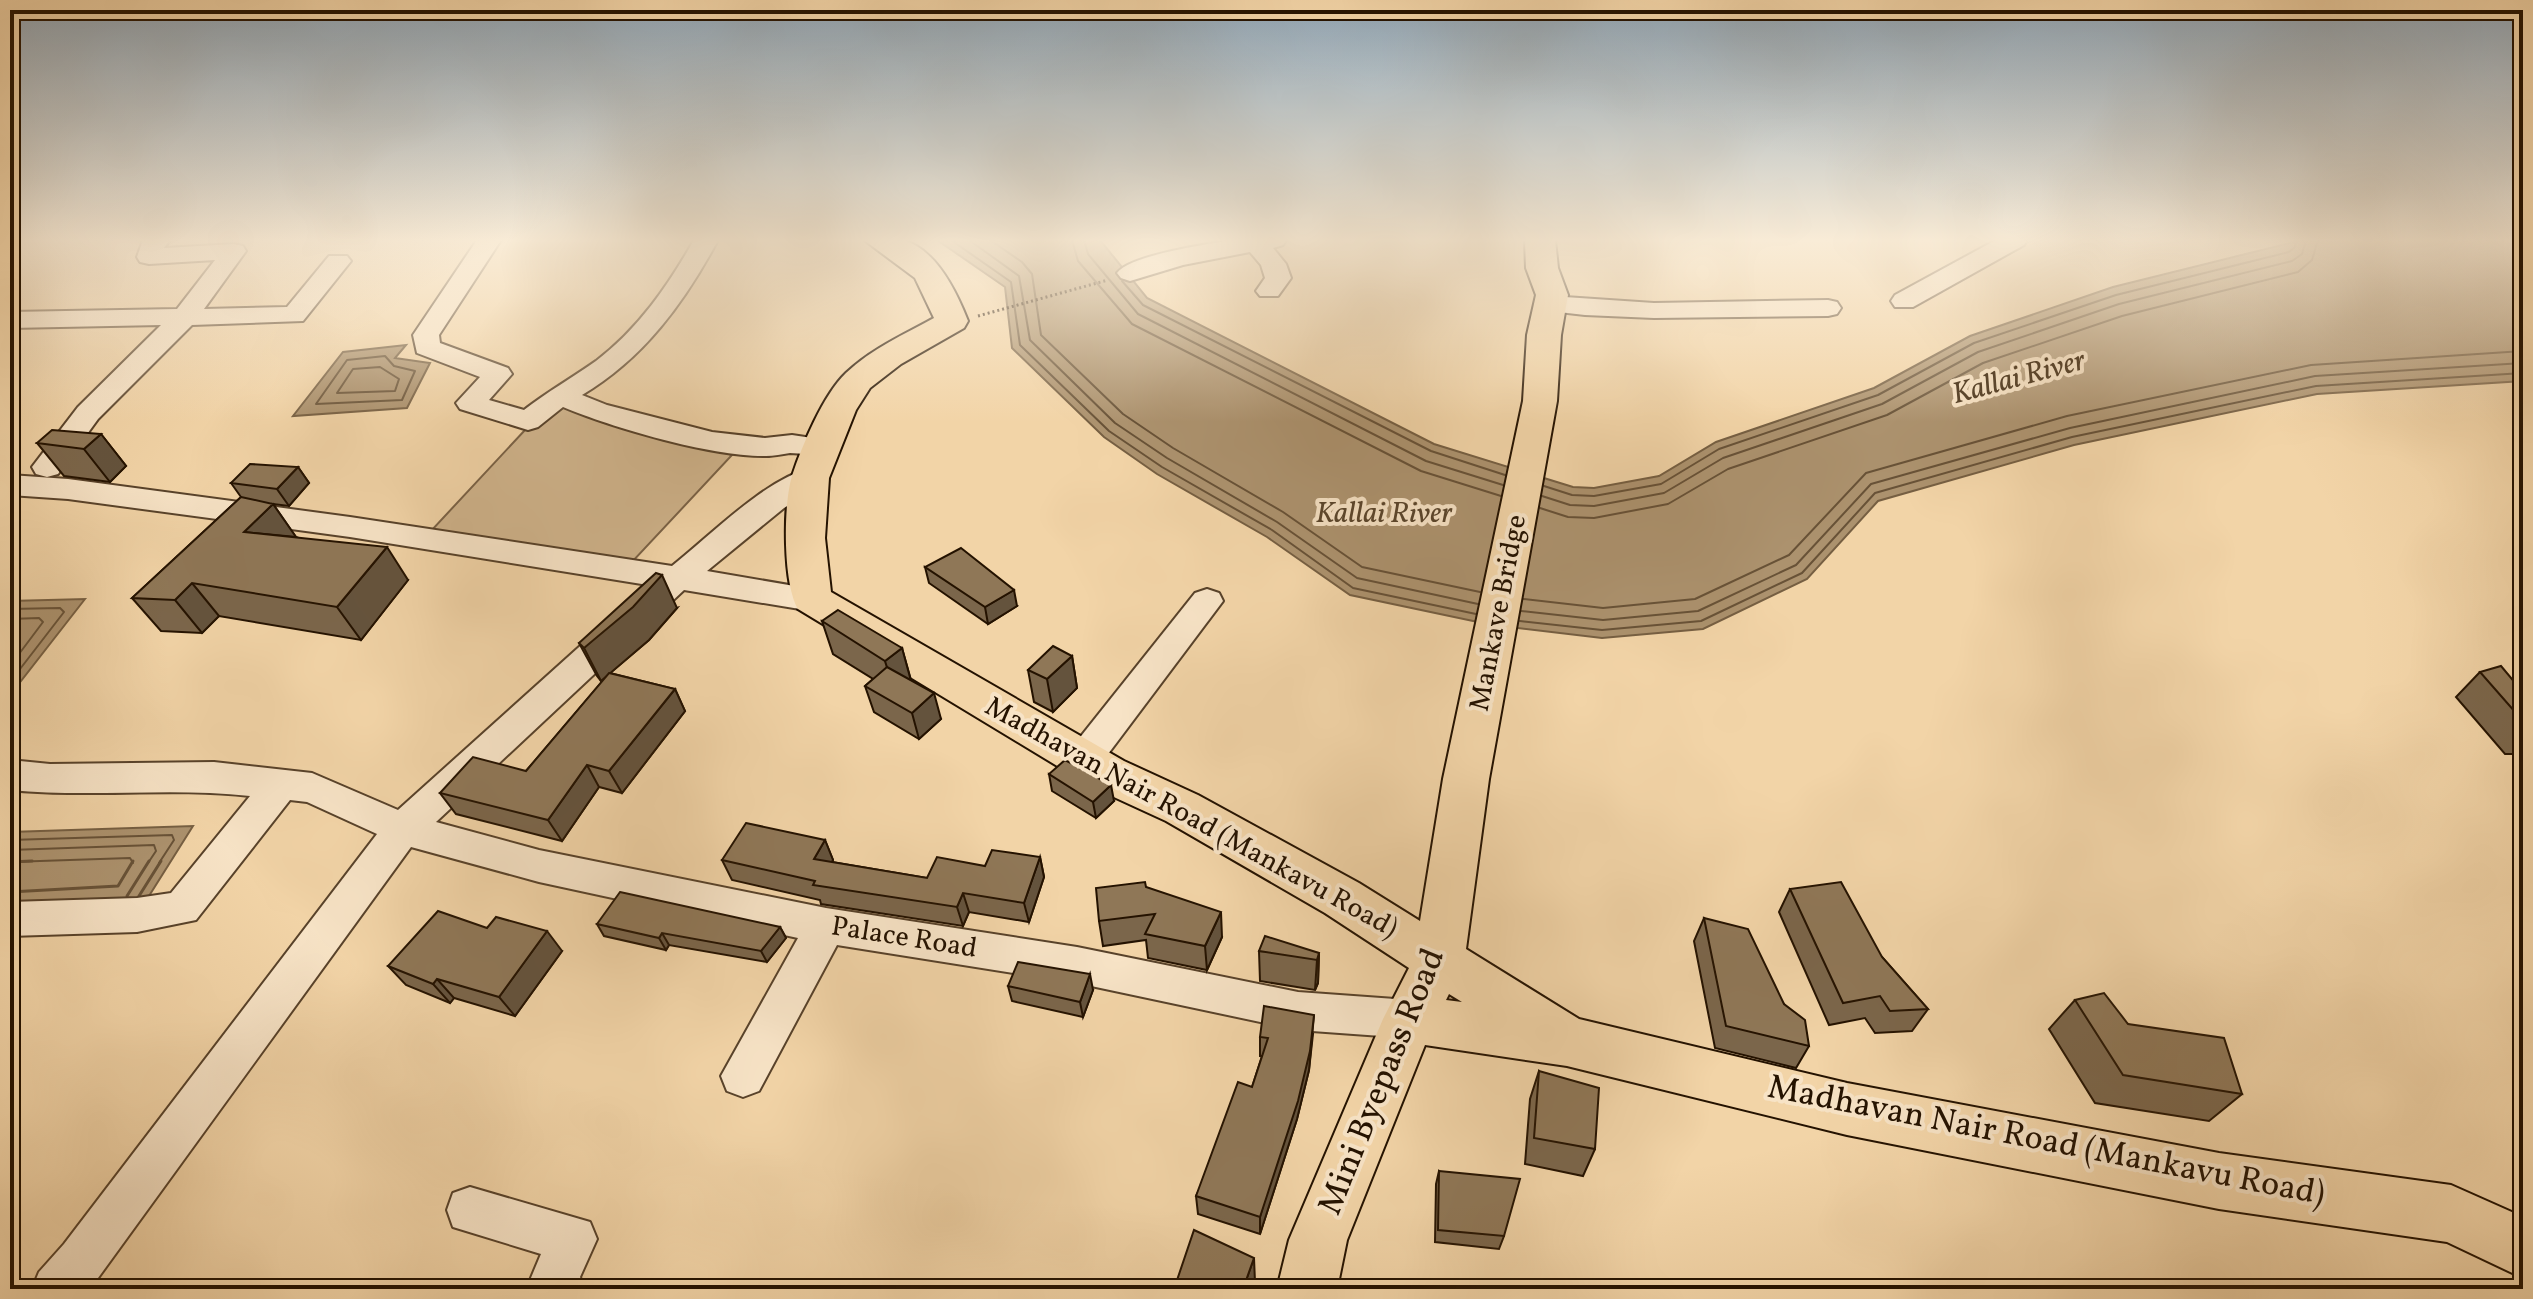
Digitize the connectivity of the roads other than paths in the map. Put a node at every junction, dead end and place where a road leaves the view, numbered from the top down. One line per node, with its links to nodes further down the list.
1 (197, 301): 9 (street)
2 (306, 301): 9 (street)
3 (449, 301): 11 (street)
4 (670, 301): 11 (street)
5 (945, 301): 12 (main road)
6 (1551, 301): 7 (main road)
7 (1550, 304): 8 (street); 19 (main road, Mankave Bridge)
8 (1828, 308)
9 (185, 317): 10 (street); 13 (street)
10 (10, 320)
11 (560, 396): 12 (street)
12 (816, 463): 14 (street); 15 (main road)
13 (21, 486): 14 (street)
14 (682, 577): 15 (street); 21 (street)
15 (812, 599): 17 (main road, Madhavan Nair Road (Mankavu Road))
16 (1207, 601): 17 (street)
17 (1083, 760): 24 (main road, Madhavan Nair Road (Mankavu Road))
18 (10, 775): 20 (street, Palace Road)
19 (1466, 779): 24 (main road, Mini Byepass Road)
20 (281, 784): 21 (street, Palace Road); 22 (street)
21 (403, 829): 23 (street, Palace Road); 30 (street)
22 (10, 919)
23 (826, 926): 25 (street, Palace Road); 27 (street)
24 (1439, 961): 25 (main road, Mini Byepass Road); 26 (main road, Madhavan Nair Road (Mankavu Road))
25 (1409, 1019): 26 (main road, Madhavan Nair Road (Mankavu Road)); 32 (main road, Mini Byepass Road)
26 (1567, 1041): 29 (main road, Madhavan Nair Road (Mankavu Road))
27 (743, 1076)
28 (470, 1210): 31 (street)
29 (2523, 1248)
30 (56, 1289)
31 (561, 1289)
32 (1307, 1289)

